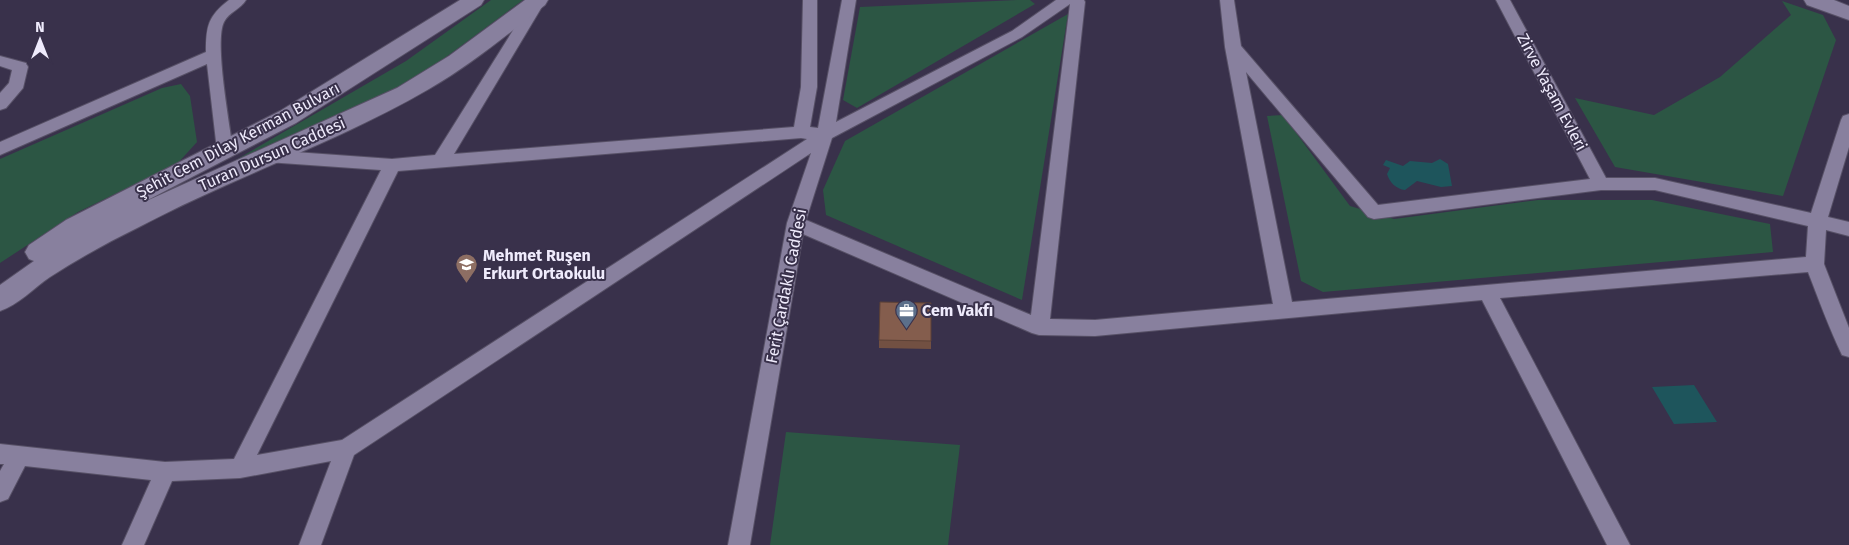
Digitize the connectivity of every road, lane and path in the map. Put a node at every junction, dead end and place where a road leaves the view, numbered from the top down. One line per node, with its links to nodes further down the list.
1 (239, 0): 12 (street)
2 (474, 0): 19 (main road, Şehit Cem Dilay Kerman Bulvarı)
3 (538, 0): 20 (main road, Turan Dursun Caddesi); 21 (street)
4 (810, 0): 16 (street)
5 (848, 0): 17 (street, Ferit Çardaklı Caddesi)
6 (1075, 0): 17 (street); 32 (street)
7 (1226, 0): 11 (street)
8 (1503, 0): 23 (street, Zirve Yaşam Evleri)
9 (1814, 0): 10 (main road)
10 (1849, 13)
11 (1233, 48): 23 (street); 31 (street)
12 (214, 55): 18 (street); 19 (street)
13 (0, 61): 14 (street)
14 (0, 104)
15 (1849, 120): 25 (street)
16 (801, 132): 17 (street); 21 (street)
17 (825, 135): 24 (street, Ferit Çardaklı Caddesi); 34 (street)
18 (0, 149)
19 (225, 150): 28 (main road, Şehit Cem Dilay Kerman Bulvarı)
20 (267, 156): 22 (street); 30 (main road, Turan Dursun Caddesi)
21 (440, 162): 22 (street)
22 (392, 165): 36 (street)
23 (1601, 184): 25 (street)
24 (796, 223): 32 (street); 41 (street, Ferit Çardaklı Caddesi)
25 (1817, 223): 26 (street); 27 (street)
26 (1849, 230)
27 (1815, 264): 29 (street); 33 (street)
28 (0, 277)
29 (1487, 292): 31 (street); 42 (street)
30 (0, 300)
31 (1284, 310): 32 (street)
32 (1039, 327)
33 (1849, 349)
34 (346, 449): 36 (street); 40 (street)
35 (9, 455): 37 (street); 38 (street)
36 (240, 468): 37 (street)
37 (165, 472): 39 (street)
38 (0, 492)
39 (134, 545)
40 (310, 545)
41 (740, 545)
42 (1620, 545)

